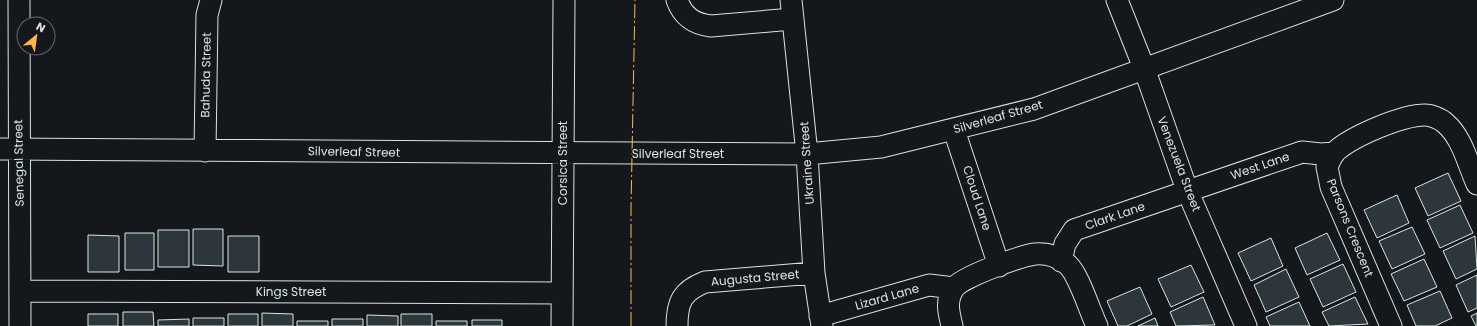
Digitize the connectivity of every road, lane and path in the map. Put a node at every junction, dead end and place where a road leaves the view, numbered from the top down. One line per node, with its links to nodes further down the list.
1 (18, 0): 10 (street, Senegal Street)
2 (211, 0): 11 (street, Bahuda Street)
3 (564, 0): 13 (street, Corsica Street)
4 (677, 0): 7 (street)
5 (1117, 0): 8 (street, Venezuela Street)
6 (1333, 0): 8 (street, Silverleaf Street)
7 (792, 10): 14 (street, Ukraine Street)
8 (1144, 68): 9 (street, Silverleaf Street); 16 (street, Venezuela Street)
9 (954, 130): 14 (street, Silverleaf Street); 18 (street, Cloud Lane)
10 (9, 149): 11 (street, Silverleaf Street); 21 (street, Senegal Street)
11 (206, 151): 13 (street, Silverleaf Street)
12 (1334, 153): 15 (street); 16 (street, West Lane); 30 (street, Parsons Crescent)
13 (563, 154): 14 (street, Silverleaf Street); 22 (street, Corsica Street)
14 (807, 154): 19 (street, Ukraine Street)
15 (1477, 184)
16 (1188, 190): 17 (street, Clark Lane); 29 (street, Venezuela Street)
17 (1061, 261): 18 (street); 28 (street)
18 (999, 266): 20 (street)
19 (814, 273): 23 (street, Ukraine Street); 26 (street, Augusta Street)
20 (954, 288): 23 (street, Lizard Lane); 27 (street)
21 (20, 291): 22 (street, Kings Street); 24 (street, Senegal Street)
22 (562, 293): 25 (street, Corsica Street)
23 (821, 321)
24 (20, 326)
25 (562, 326)
26 (677, 326)
27 (952, 326)
28 (1097, 326)
29 (1246, 326)
30 (1391, 326)

